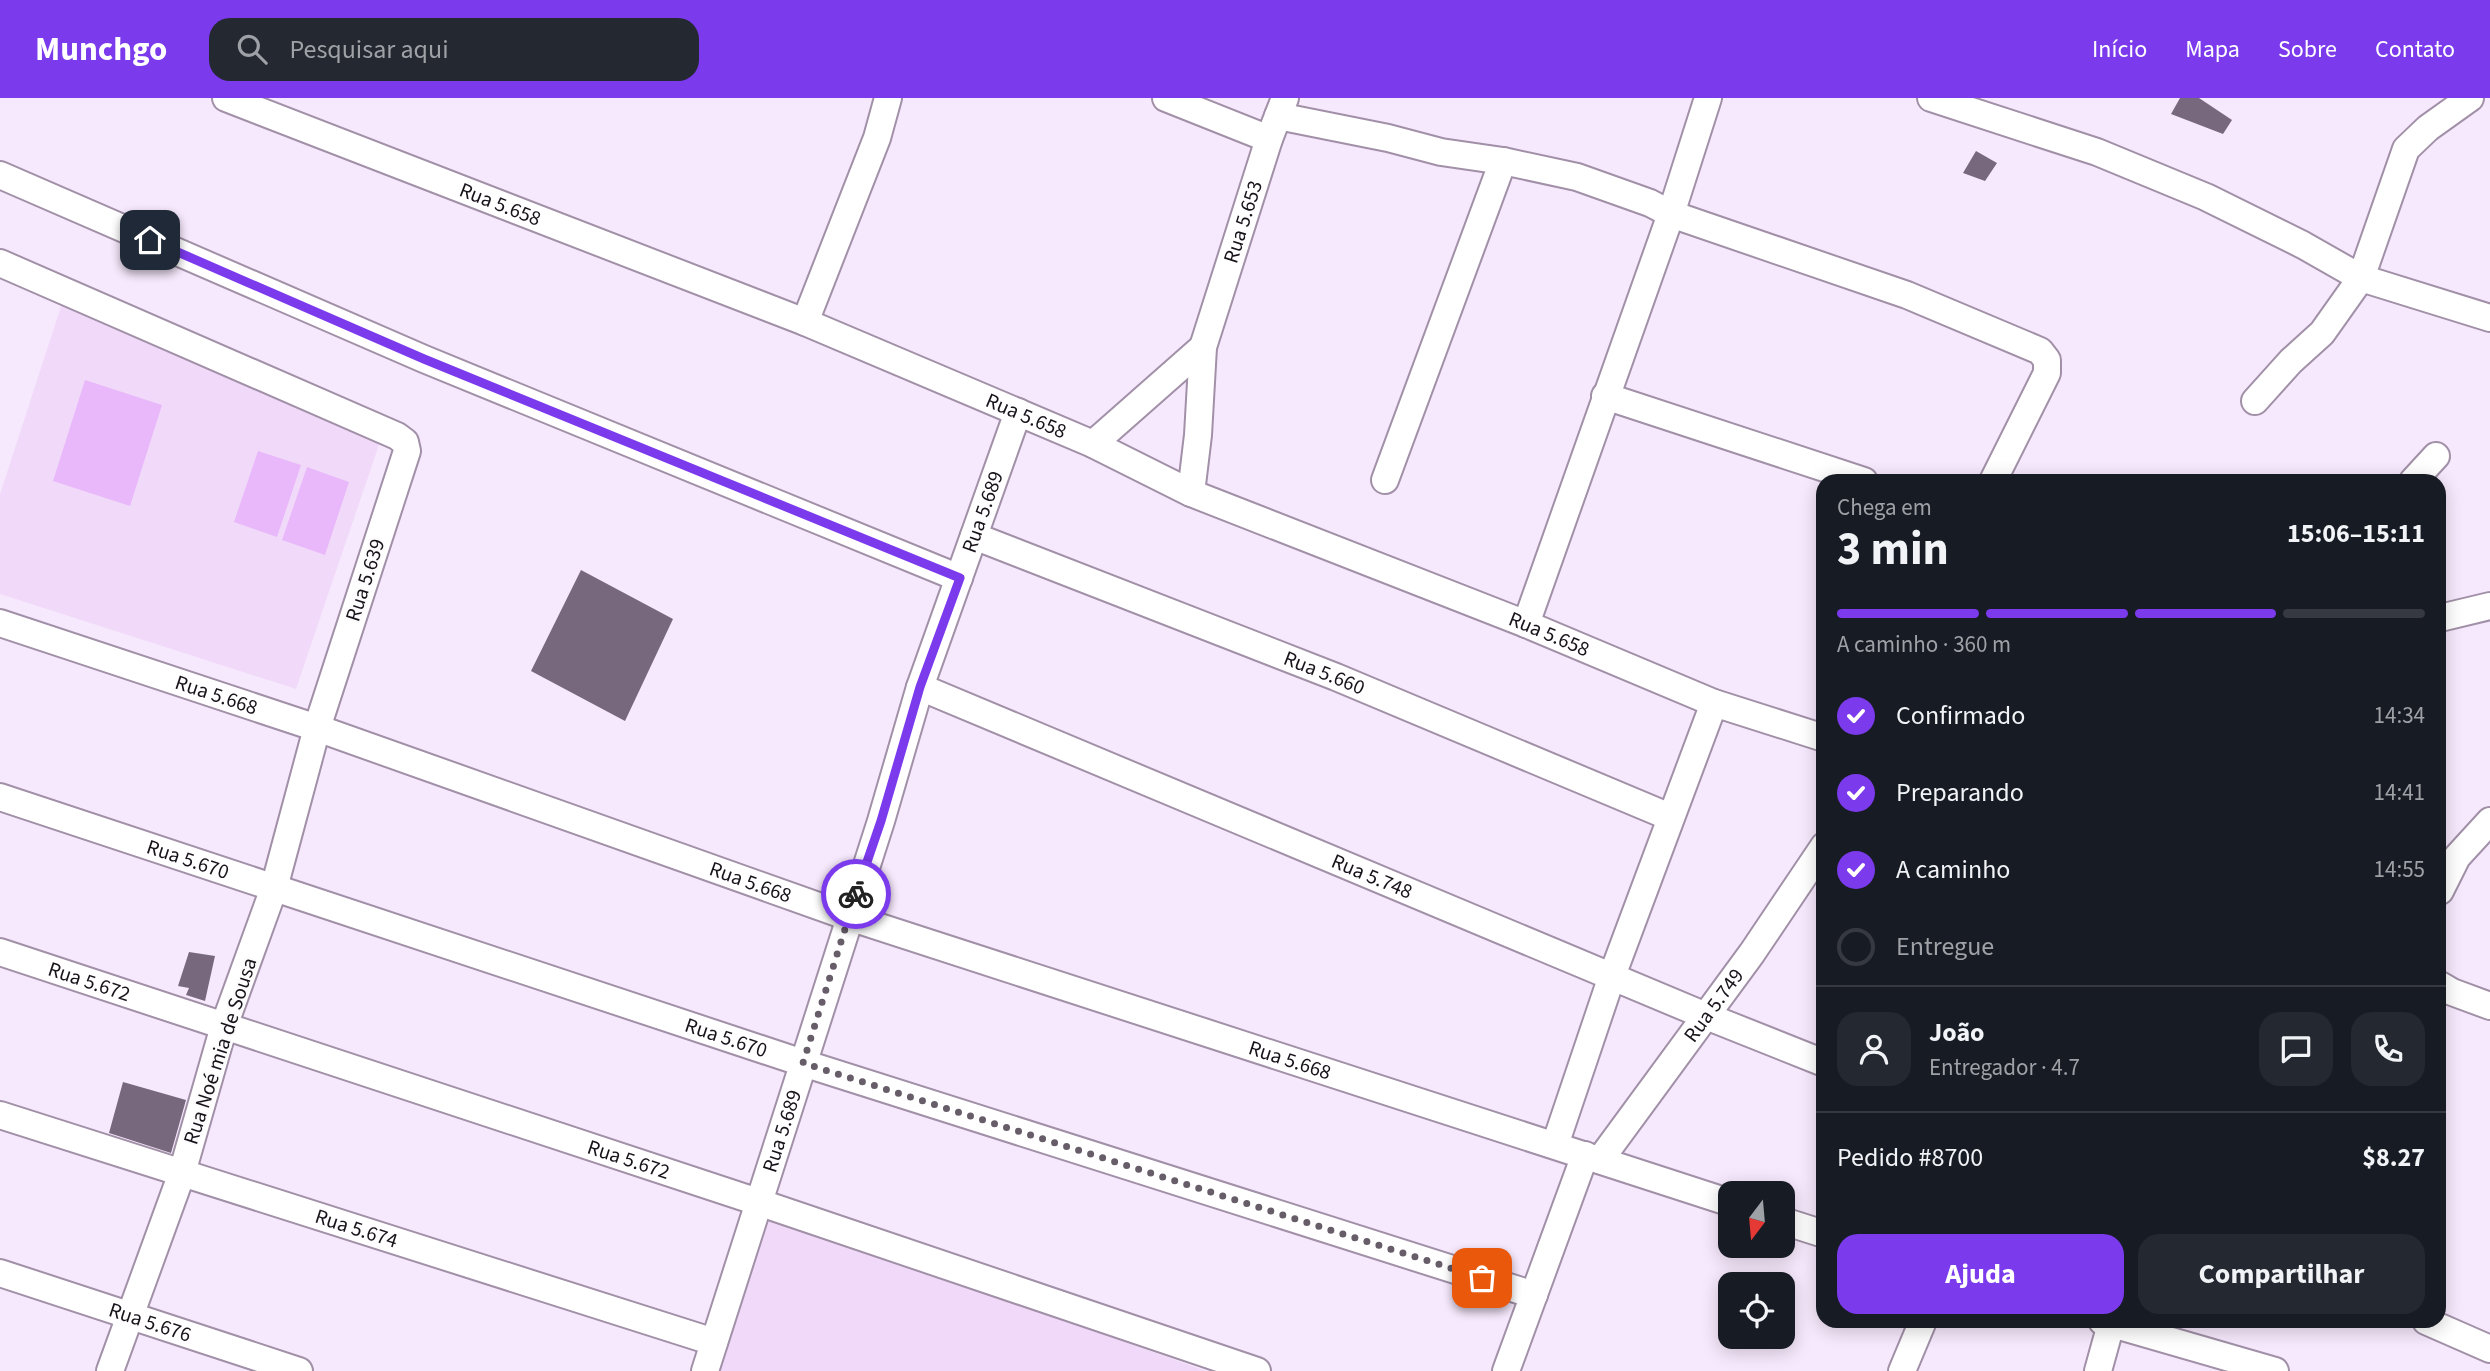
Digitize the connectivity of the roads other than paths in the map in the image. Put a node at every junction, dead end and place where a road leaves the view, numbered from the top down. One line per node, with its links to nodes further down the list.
1 (226, 98): 14 (street, Rua 5.658)
2 (1166, 98): 7 (street)
3 (1708, 98): 10 (street)
4 (1930, 98): 12 (street)
5 (2470, 98): 12 (street)
6 (888, 100): 14 (street)
7 (1277, 118): 8 (street); 15 (street, Rua 5.653)
8 (1503, 160): 10 (street); 24 (street)
9 (0, 175): 27 (street)
10 (1671, 214): 16 (street); 22 (street)
11 (3, 273): 34 (street, Rua 5.639)
12 (2361, 278): 13 (street); 17 (street)
13 (2490, 317)
14 (805, 322): 18 (street, Rua 5.658)
15 (1203, 347): 19 (street); 25 (street, Rua 5.653)
16 (1605, 396): 21 (street); 31 (street)
17 (2255, 401)
18 (1018, 412): 19 (street, Rua 5.658); 26 (street, Rua 5.689)
19 (1093, 444): 25 (street, Rua 5.658)
20 (2436, 456): 23 (street)
21 (1843, 474)
22 (1996, 474)
23 (2419, 474)
24 (1385, 480)
25 (1191, 493): 31 (street, Rua 5.658)
26 (974, 536): 27 (street, Rua 5.689); 37 (street, Rua 5.660)
27 (960, 578): 32 (street, Rua 5.689)
28 (2490, 606): 29 (street)
29 (2446, 617)
30 (0, 623): 34 (street, Rua 5.668)
31 (1526, 624): 33 (street, Rua 5.658)
32 (920, 687): 42 (street, Rua 5.689); 44 (street, Rua 5.748)
33 (1714, 703): 35 (street, Rua 5.658); 37 (street)
34 (317, 728): 41 (street, Rua Noé mia de Sousa); 42 (street, Rua 5.668)
35 (1816, 735)
36 (0, 797): 41 (street, Rua 5.670)
37 (1670, 817): 44 (street)
38 (2490, 821): 40 (street)
39 (1816, 861): 47 (street, Rua 5.749)
40 (2446, 879)
41 (274, 888): 48 (street, Rua Noé mia de Sousa); 50 (street, Rua 5.670)
42 (849, 917): 50 (street, Rua 5.689); 52 (street, Rua 5.668)
43 (0, 952): 48 (street, Rua 5.672)
44 (1612, 976): 47 (street, Rua 5.748); 52 (street)
45 (2446, 988): 46 (street)
46 (2490, 1006)
47 (1706, 1016): 49 (street, Rua 5.748); 53 (street, Rua 5.749)
48 (225, 1026): 54 (street, Rua Noé mia de Sousa); 56 (street, Rua 5.672)
49 (1816, 1060)
50 (803, 1063): 56 (street, Rua 5.689); 60 (street, Rua 5.670)
51 (0, 1115): 54 (street, Rua 5.674)
52 (1555, 1145): 53 (street, Rua 5.668)
53 (1592, 1157): 55 (street); 60 (street, Rua 5.749)
54 (182, 1172): 61 (street, Rua Noé mia de Sousa); 66 (street, Rua 5.674)
55 (1718, 1199)
56 (758, 1202): 66 (street, Rua 5.689); 71 (street, Rua 5.672)
57 (1796, 1225): 58 (street)
58 (1816, 1231)
59 (0, 1273): 61 (street, Rua 5.676)
60 (1534, 1295): 72 (street, Rua 5.749)
61 (128, 1317): 68 (street, Rua Noé mia de Sousa); 69 (street, Rua 5.676)
62 (1920, 1328): 73 (street)
63 (2105, 1328): 74 (street)
64 (2124, 1328): 75 (street)
65 (2442, 1328): 67 (street)
66 (715, 1342): 70 (street, Rua 5.689)
67 (2490, 1349)
68 (110, 1371)
69 (299, 1371)
70 (705, 1371)
71 (1257, 1371)
72 (1506, 1371)
73 (1902, 1371)
74 (2098, 1371)
75 (2274, 1371)

